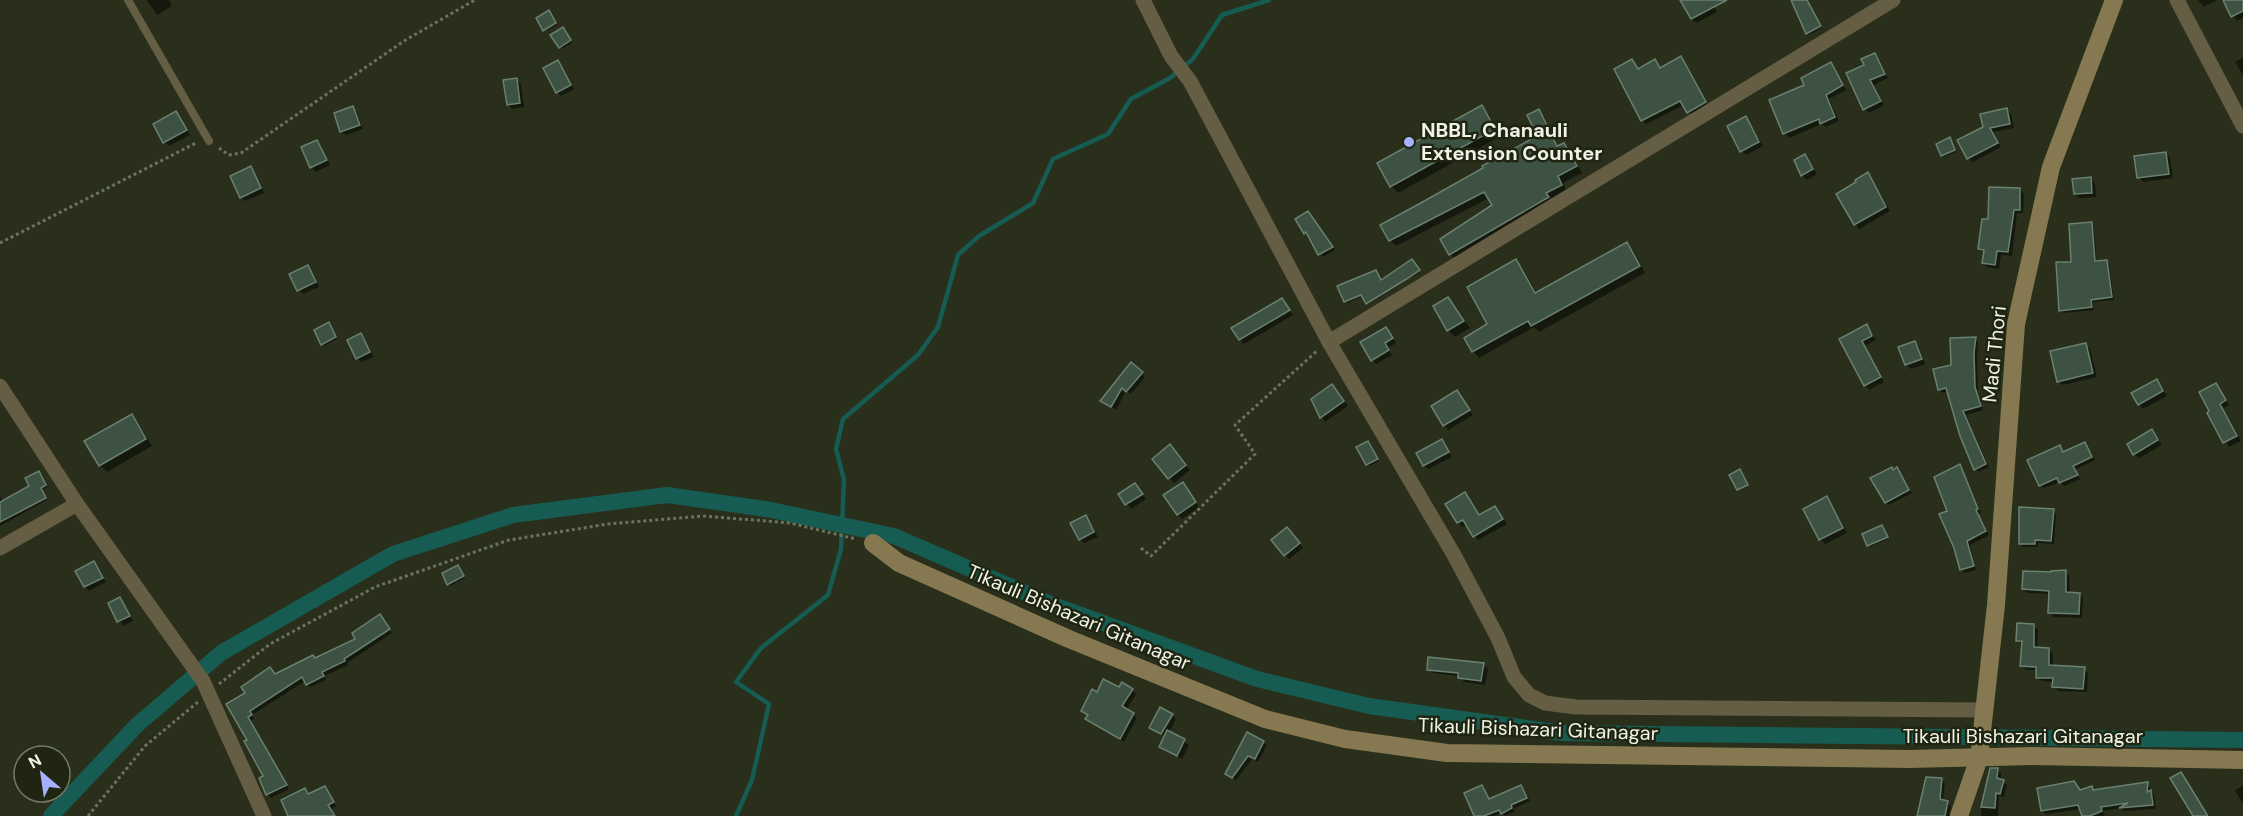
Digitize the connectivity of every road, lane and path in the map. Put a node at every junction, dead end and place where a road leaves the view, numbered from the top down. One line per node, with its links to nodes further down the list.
1 (128, 0): 8 (lane)
2 (476, 0): 8 (path)
3 (1143, 0): 10 (street)
4 (1893, 0): 10 (street)
5 (2114, 0): 17 (street, Madi Thori)
6 (2177, 0): 7 (street)
7 (2243, 126)
8 (209, 141): 9 (path)
9 (0, 243)
10 (1329, 342): 15 (path); 17 (street)
11 (0, 386): 12 (street)
12 (77, 504): 14 (street); 16 (street)
13 (873, 543): 16 (path); 18 (street, Tikauli Bishazari Gitanagar)
14 (0, 548)
15 (1141, 548)
16 (206, 687): 20 (path); 21 (street)
17 (1982, 718): 18 (street, Madi Thori)
18 (1979, 756): 19 (street, Tikauli Bishazari Gitanagar); 22 (street, Madi Thori)
19 (2243, 760)
20 (88, 816)
21 (264, 816)
22 (1959, 816)

